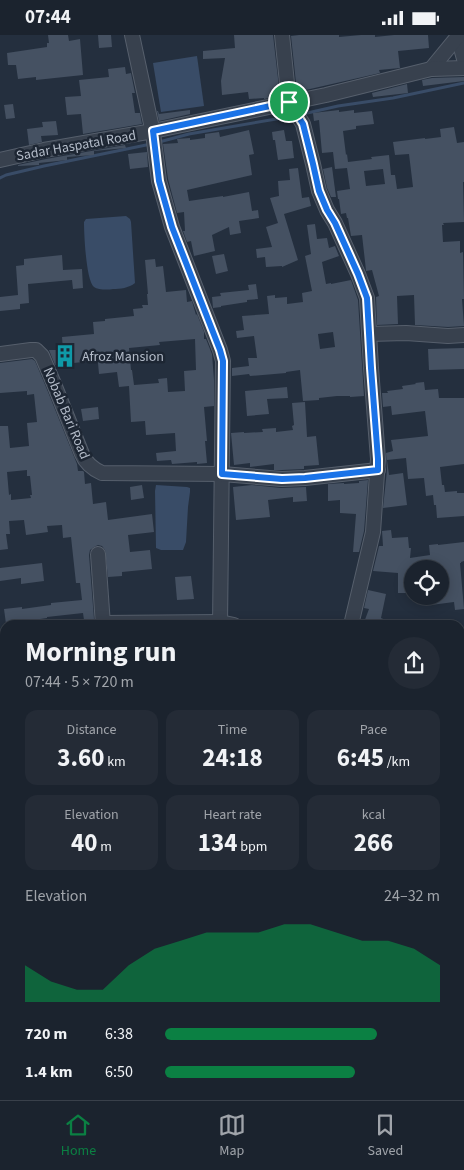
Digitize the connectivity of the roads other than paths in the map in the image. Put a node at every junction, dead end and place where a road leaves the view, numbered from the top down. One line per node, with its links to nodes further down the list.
1 (132, 35): 8 (street)
2 (282, 35): 7 (street)
3 (459, 36): 4 (street); 6 (street)
4 (464, 59)
5 (464, 68): 6 (street, Sadar Haspatal Road)
6 (431, 69): 7 (street, Sadar Haspatal Road)
7 (289, 102): 8 (street, Sadar Haspatal Road); 10 (street)
8 (153, 132): 9 (street, Sadar Haspatal Road); 14 (street)
9 (0, 160)
10 (369, 333): 11 (street); 13 (street)
11 (464, 335)
12 (0, 354): 14 (street, Nobab Bari Road)
13 (378, 470): 14 (street, Nobab Bari Road); 18 (street)
14 (222, 474): 17 (street)
15 (98, 554): 16 (street)
16 (103, 620)
17 (225, 620)
18 (352, 620)

